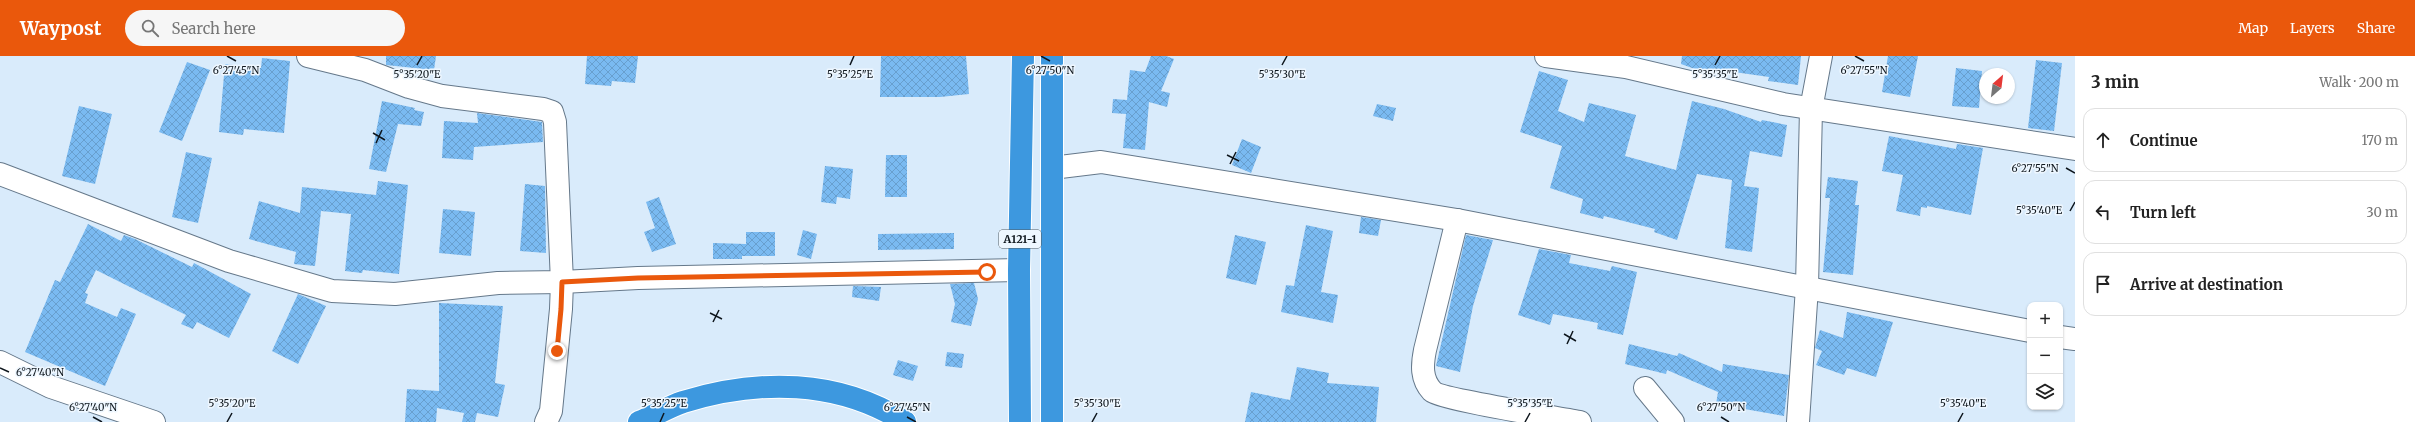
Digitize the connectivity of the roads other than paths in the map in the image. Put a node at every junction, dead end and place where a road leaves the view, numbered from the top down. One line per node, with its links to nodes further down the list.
1 (308, 56): 12 (street)
2 (1023, 56): 11 (highway, A121-1)
3 (1052, 56): 8 (highway, A121-1)
4 (1546, 56): 6 (street)
5 (1820, 56): 6 (street)
6 (1811, 109): 7 (street); 13 (street)
7 (2075, 149)
8 (1052, 168): 10 (street); 24 (highway, A121-1)
9 (0, 174): 12 (street)
10 (1457, 220): 13 (street); 25 (street)
11 (1019, 270): 12 (street); 23 (highway, A121-1)
12 (562, 282): 20 (street)
13 (1807, 287): 14 (street); 27 (street)
14 (2027, 330)
15 (2063, 337): 16 (street)
16 (2075, 339)
17 (0, 362): 19 (street)
18 (1645, 388): 26 (street)
19 (154, 422)
20 (546, 422)
21 (639, 422): 22 (highway)
22 (905, 422)
23 (1020, 422)
24 (1052, 422)
25 (1580, 422)
26 (1673, 422)
27 (1798, 422)

